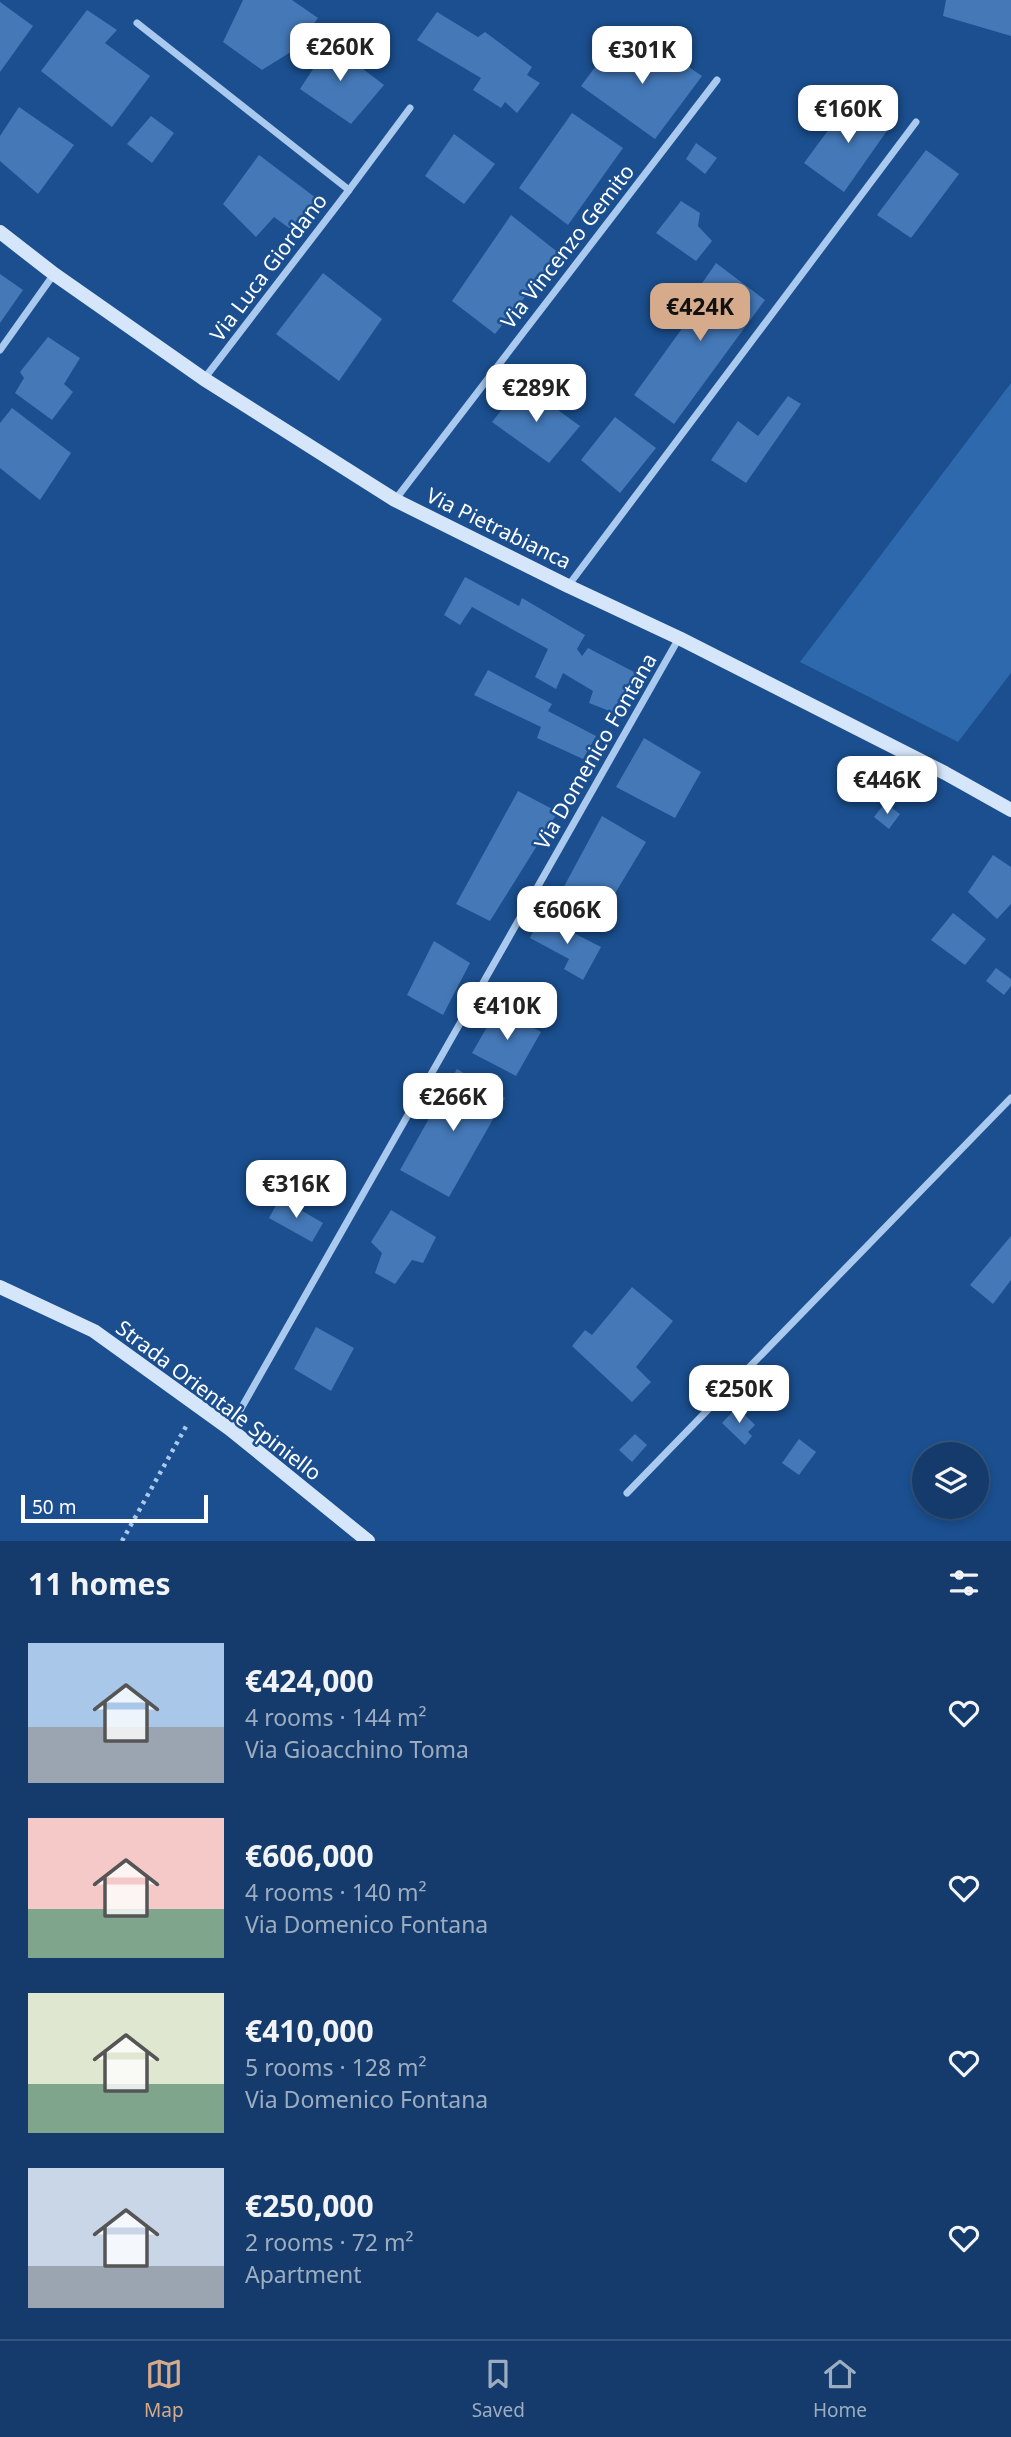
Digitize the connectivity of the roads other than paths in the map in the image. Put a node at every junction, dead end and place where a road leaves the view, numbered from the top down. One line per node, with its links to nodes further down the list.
1 (137, 23): 5 (street, Via Luca Giordano)
2 (717, 80): 10 (street, Via Vincenzo Gemito)
3 (411, 108): 5 (street)
4 (916, 122): 11 (street)
5 (349, 190): 9 (street, Via Luca Giordano)
6 (0, 232): 7 (main road, Via Pietrabianca)
7 (54, 274): 8 (street); 9 (main road, Via Pietrabianca)
8 (0, 350)
9 (204, 379): 10 (main road, Via Pietrabianca)
10 (395, 500): 11 (main road, Via Pietrabianca)
11 (568, 586): 12 (main road, Via Pietrabianca)
12 (680, 638): 13 (main road, Via Pietrabianca); 16 (street, Via Domenico Fontana)
13 (1011, 810)
14 (1011, 1098): 17 (street)
15 (0, 1287): 16 (main road, Strada Orientale Spiniello)
16 (230, 1429): 18 (main road, Strada Orientale Spiniello)
17 (627, 1493)
18 (368, 1541)

